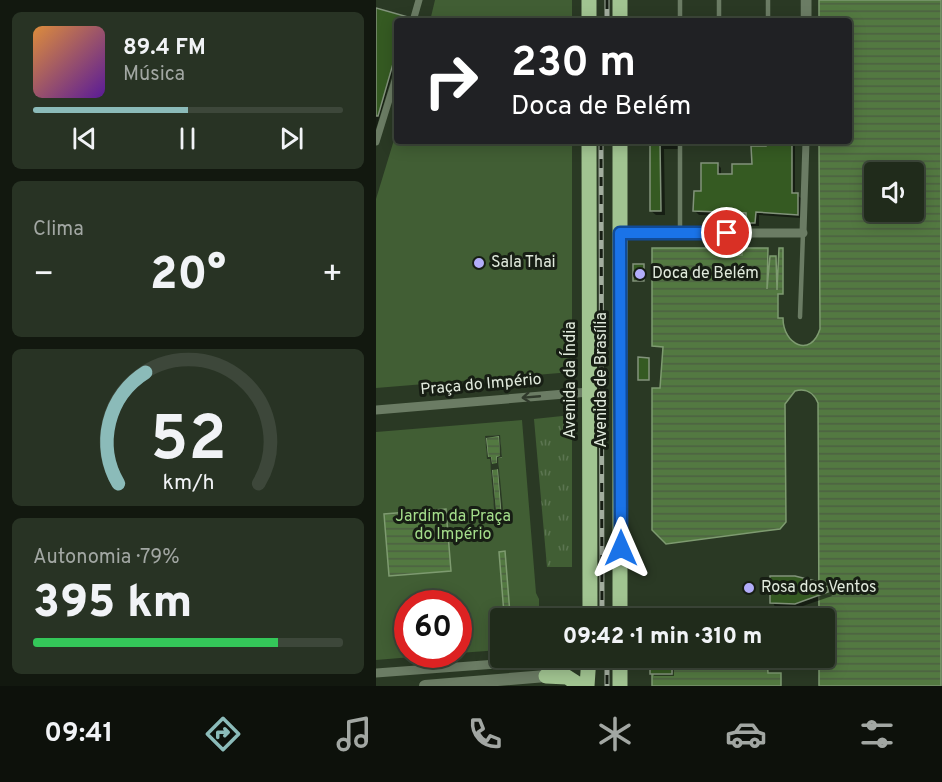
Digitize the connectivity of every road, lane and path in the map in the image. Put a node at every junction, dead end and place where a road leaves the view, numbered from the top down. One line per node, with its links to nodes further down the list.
1 (419, 0): 9 (street)
2 (589, 0): 10 (main road)
3 (620, 0): 11 (main road)
4 (680, 0): 12 (lane)
5 (719, 0): 13 (lane)
6 (768, 0): 14 (lane)
7 (803, 0): 15 (lane)
8 (808, 0): 16 (street)
9 (414, 18)
10 (589, 18)
11 (620, 18)
12 (680, 18)
13 (720, 18)
14 (768, 18)
15 (803, 18)
16 (808, 18)
17 (394, 84): 18 (street)
18 (376, 142)
19 (589, 144): 28 (main road, Avenida da Índia)
20 (620, 144): 23 (main road, Avenida de Brasília)
21 (680, 144): 25 (lane)
22 (806, 144): 26 (street)
23 (620, 233): 24 (lane); 31 (main road, Avenida de Brasília)
24 (643, 233): 25 (street)
25 (680, 233): 26 (street)
26 (804, 233): 27 (lane)
27 (800, 317)
28 (589, 392): 29 (street, Praça do Império, one-way to 29); 30 (main road, Avenida da Índia)
29 (376, 410)
30 (590, 608)
31 (620, 608)
32 (490, 665): 35 (street)
33 (588, 668): 39 (main road)
34 (620, 668): 40 (main road)
35 (376, 674)
36 (546, 676): 37 (street); 38 (main road)
37 (425, 686)
38 (581, 686)
39 (587, 686)
40 (620, 686)

